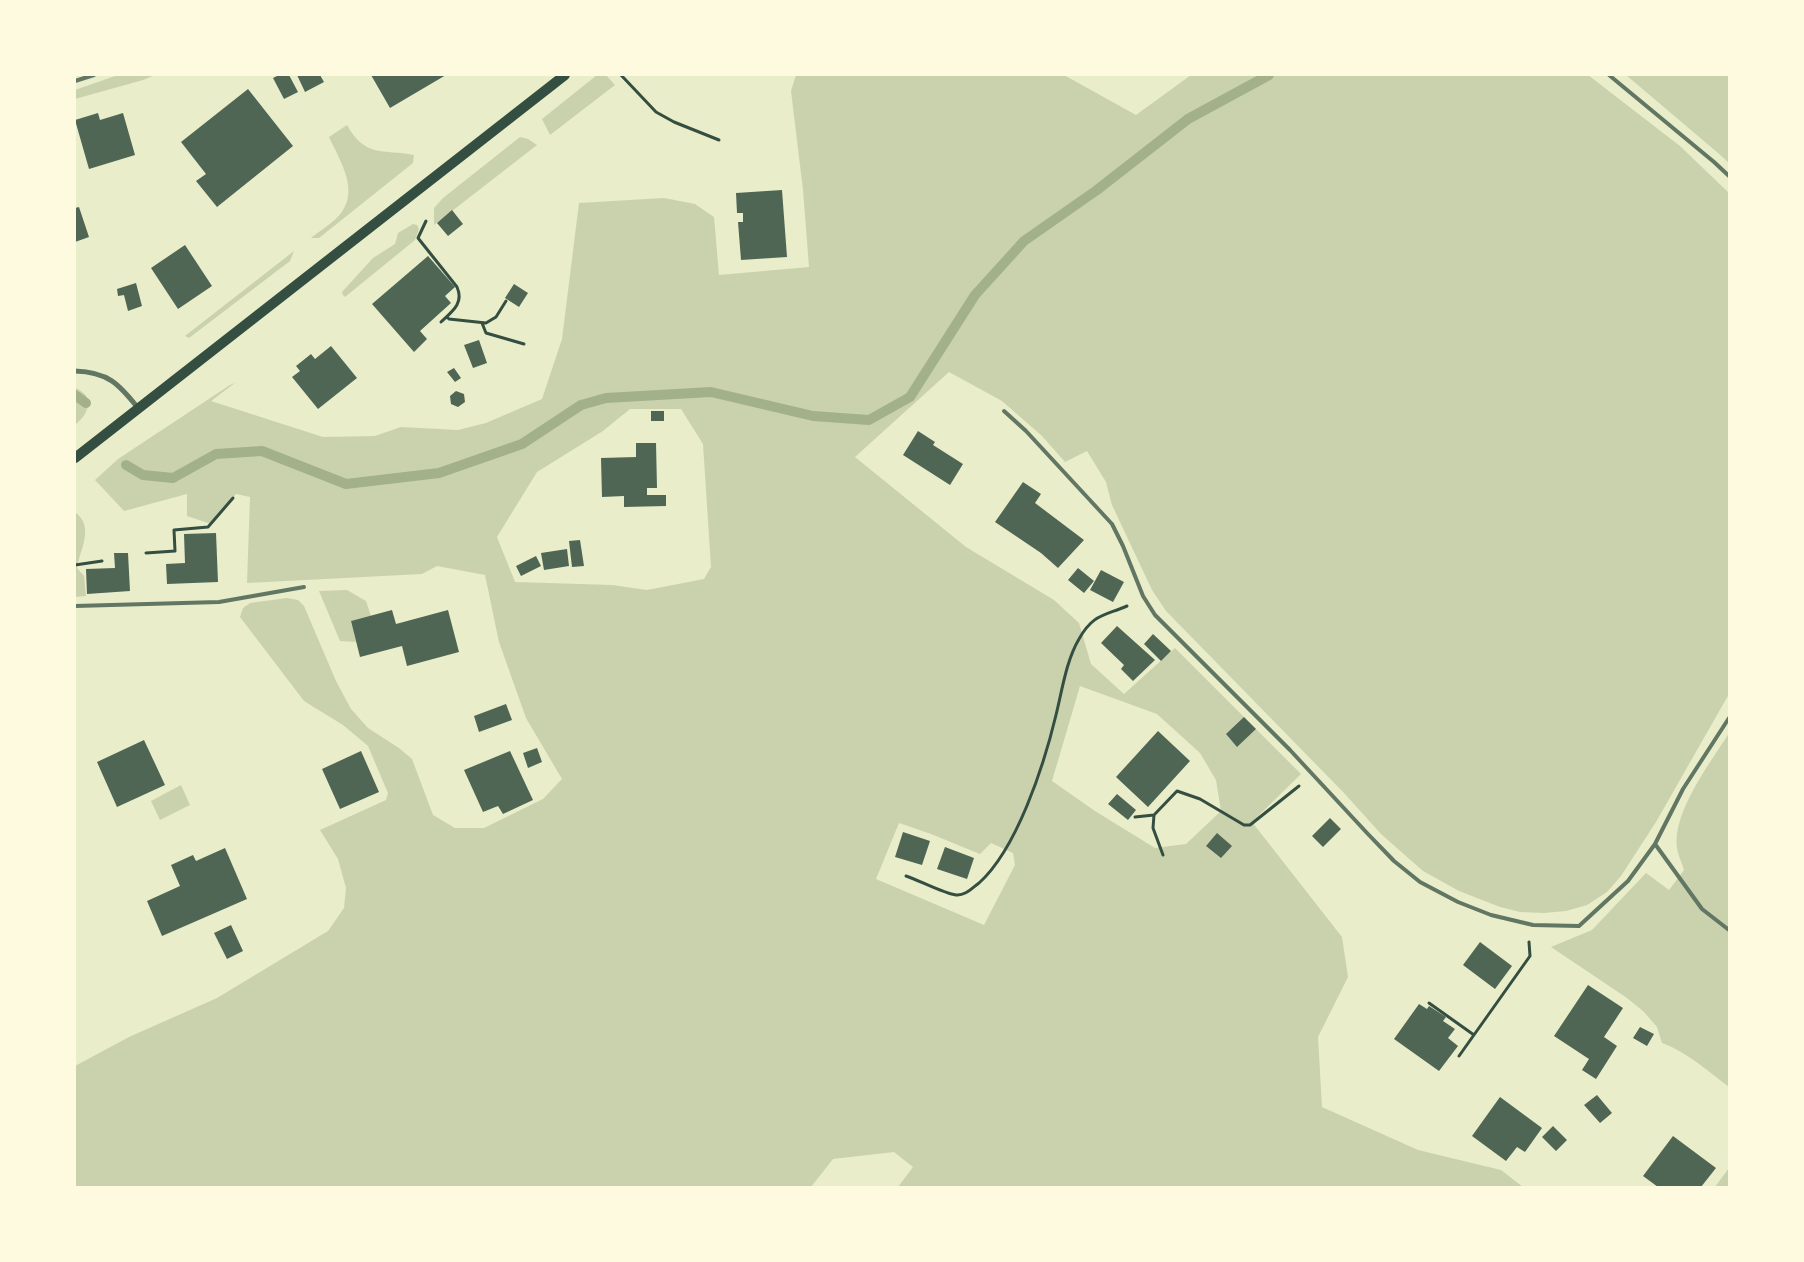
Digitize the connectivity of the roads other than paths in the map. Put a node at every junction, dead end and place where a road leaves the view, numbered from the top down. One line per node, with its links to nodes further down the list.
1 (94, 75): 4 (lane)
2 (565, 75): 7 (main road)
3 (1609, 75): 5 (lane)
4 (75, 81)
5 (1729, 176)
6 (75, 371): 7 (street)
7 (139, 408): 9 (main road)
8 (1004, 411): 13 (lane)
9 (75, 458)
10 (304, 587): 11 (lane)
11 (75, 606)
12 (1729, 718): 13 (lane)
13 (1655, 844): 14 (lane)
14 (1729, 930)

